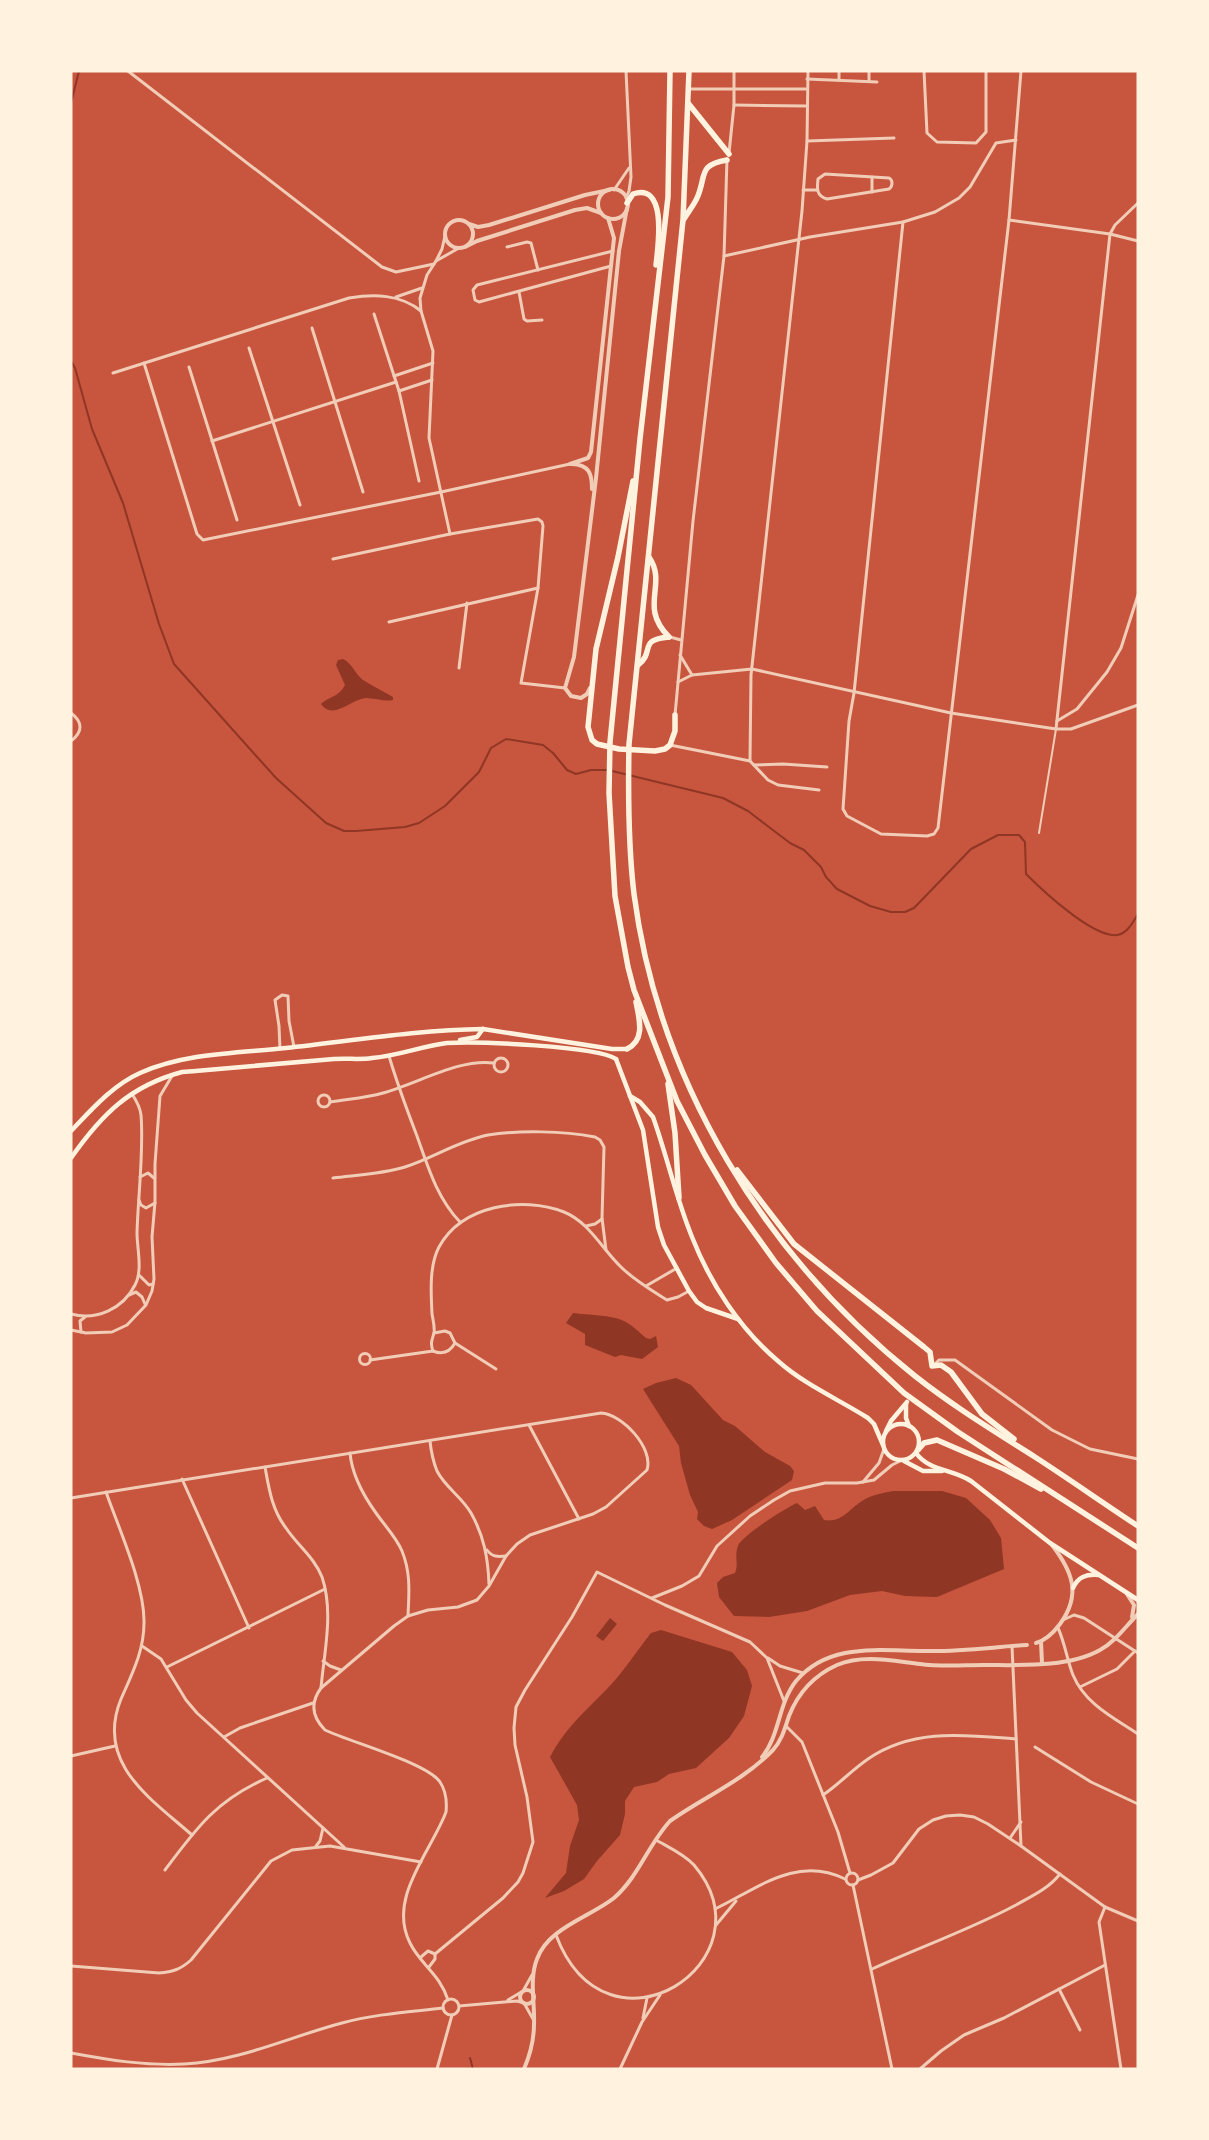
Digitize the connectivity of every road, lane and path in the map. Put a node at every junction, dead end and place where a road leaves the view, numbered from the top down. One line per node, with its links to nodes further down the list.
1 (128, 71): 49 (street)
2 (626, 71): 26 (street)
3 (670, 71): 60 (highway)
4 (689, 71): 16 (highway)
5 (734, 71): 17 (street)
6 (808, 71): 12 (street)
7 (839, 71): 13 (street)
8 (869, 71): 14 (street)
9 (924, 71): 10 (street)
10 (986, 71)
11 (1021, 71): 23 (street)
12 (807, 79): 13 (street); 18 (street)
13 (838, 80): 14 (street)
14 (869, 81): 15 (street)
15 (877, 82)
16 (689, 89): 17 (street); 19 (highway)
17 (734, 89): 18 (street); 20 (street)
18 (807, 89): 21 (street)
19 (688, 103): 25 (highway); 36 (highway)
20 (734, 105): 21 (street); 25 (street)
21 (806, 106): 24 (street)
22 (894, 138): 24 (street)
23 (1016, 140): 37 (street); 38 (street)
24 (806, 141): 29 (street)
25 (728, 157): 36 (highway); 48 (street)
26 (629, 167): 28 (street); 32 (street)
27 (872, 177): 30 (street); 31 (street); 31 (street)
28 (611, 190): 32 (street); 34 (street); 39 (street)
29 (803, 190): 30 (street); 42 (street)
30 (817, 190): 31 (street)
31 (872, 192)
32 (627, 203): 35 (street); 60 (highway); 77 (street)
33 (1138, 203): 40 (street)
34 (600, 213): 35 (street); 44 (street)
35 (608, 218): 47 (street)
36 (683, 220): 81 (highway)
37 (1008, 220): 40 (street); 100 (street)
38 (903, 222): 42 (street); 97 (street)
39 (469, 224): 41 (street); 44 (street)
40 (1110, 234): 43 (street); 102 (street)
41 (445, 236): 46 (street); 49 (street)
42 (799, 240): 48 (street); 93 (street)
43 (1138, 241)
44 (465, 247): 46 (street)
45 (507, 247): 51 (street)
46 (459, 248): 49 (street)
47 (612, 251): 50 (street); 51 (street)
48 (724, 256): 88 (street)
49 (435, 262): 52 (street)
50 (611, 266): 53 (street); 73 (street)
51 (538, 270): 53 (street)
52 (422, 288): 54 (street); 55 (street)
53 (519, 292): 57 (street)
54 (395, 297): 55 (street); 61 (street)
55 (421, 311): 62 (street)
56 (374, 314): 65 (street)
57 (542, 320)
58 (312, 328): 69 (street)
59 (249, 348): 70 (street)
60 (650, 349): 71 (highway)
61 (144, 363): 64 (street); 76 (street)
62 (433, 363): 65 (street); 66 (street)
63 (190, 367): 72 (street)
64 (113, 373)
65 (394, 376): 67 (street)
66 (432, 380): 68 (street); 76 (street)
67 (396, 382): 68 (street); 69 (street)
68 (399, 391): 74 (street)
69 (335, 402): 70 (street); 75 (street)
70 (273, 422): 72 (street); 78 (street)
71 (640, 439): 90 (highway); 111 (highway)
72 (212, 440): 79 (street)
73 (570, 464): 76 (street); 77 (street)
74 (419, 480)
75 (363, 492)
76 (441, 492): 80 (street)
77 (591, 504): 96 (street)
78 (300, 506)
79 (237, 520)
80 (450, 534): 82 (street); 83 (street)
81 (649, 557): 87 (highway); 91 (highway)
82 (332, 559)
83 (538, 588): 85 (street); 96 (street)
84 (1138, 595): 102 (street)
85 (467, 603): 86 (street); 92 (street)
86 (389, 622)
87 (669, 636): 88 (street); 91 (highway)
88 (681, 640): 89 (street)
89 (679, 655): 94 (street); 95 (street)
90 (594, 662): 96 (street); 105 (highway)
91 (638, 665): 129 (highway)
92 (459, 668)
93 (752, 669): 94 (street); 97 (street); 106 (street)
94 (692, 675): 95 (street)
95 (678, 682): 101 (street)
96 (565, 688)
97 (854, 693): 100 (street); 100 (street)
98 (1138, 705): 103 (street)
99 (71, 713): 104 (street)
100 (951, 713): 103 (street)
101 (675, 715): 105 (highway)
102 (1057, 721): 103 (street)
103 (1056, 729): 110 (lane)
104 (71, 741)
105 (670, 745): 106 (street)
106 (750, 761): 107 (street)
107 (753, 765): 108 (street); 109 (street)
108 (826, 767)
109 (819, 790)
110 (1039, 833)
111 (634, 990): 115 (highway); 120 (highway)
112 (482, 1030): 113 (main road); 114 (main road); 115 (main road)
113 (447, 1044): 117 (main road); 118 (main road)
114 (294, 1047): 116 (main road); 116 (street)
115 (628, 1048): 118 (main road)
116 (280, 1049): 126 (main road)
117 (389, 1056): 121 (main road); 122 (street)
118 (616, 1059): 124 (main road)
119 (494, 1063): 119 (street); 122 (street)
120 (666, 1072): 133 (highway); 177 (highway)
121 (174, 1075): 123 (main road); 132 (street)
122 (399, 1088): 125 (street); 128 (street)
123 (132, 1094): 127 (main road); 130 (street)
124 (630, 1096): 133 (main road); 140 (main road)
125 (330, 1102): 125 (street)
126 (71, 1131)
127 (71, 1158)
128 (425, 1158): 131 (street); 136 (street); 137 (street)
129 (725, 1158): 156 (highway); 169 (highway)
130 (140, 1177): 132 (street); 134 (street)
131 (333, 1178)
132 (155, 1179): 135 (street)
133 (679, 1198): 149 (main road)
134 (139, 1200): 135 (street); 141 (street)
135 (155, 1202): 142 (street)
136 (602, 1218): 138 (street); 139 (street)
137 (460, 1222): 138 (street); 152 (street)
138 (586, 1226): 139 (street)
139 (606, 1250): 143 (street)
140 (677, 1268): 143 (street); 144 (main road)
141 (139, 1275): 142 (street); 145 (street)
142 (154, 1284): 146 (street)
143 (646, 1286): 144 (street)
144 (689, 1291): 149 (main road)
145 (129, 1295): 146 (street); 148 (street)
146 (146, 1304): 151 (street)
147 (71, 1314): 148 (street)
148 (86, 1316): 151 (street)
149 (740, 1320): 163 (main road)
150 (71, 1330): 151 (street)
151 (80, 1332)
152 (434, 1333): 153 (street); 154 (street)
153 (455, 1343): 154 (street); 157 (street)
154 (433, 1351): 155 (street)
155 (370, 1360)
156 (932, 1366): 158 (main road); 166 (street); 169 (highway)
157 (496, 1369)
158 (928, 1372)
159 (529, 1424): 162 (street); 178 (street); 178 (street)
160 (910, 1426): 161 (main road); 161 (main road); 164 (main road)
161 (886, 1432): 163 (main road)
162 (430, 1441): 165 (street); 182 (street)
163 (883, 1447): 167 (main road); 168 (street)
164 (917, 1452): 167 (main road); 172 (main road); 177 (highway)
165 (350, 1453): 170 (street); 192 (street)
166 (1138, 1459)
167 (902, 1461): 171 (street); 172 (main road)
168 (879, 1463): 171 (street); 174 (street)
169 (1045, 1464): 179 (highway)
170 (265, 1467): 173 (street); 187 (street)
171 (886, 1470): 174 (street)
172 (948, 1470): 180 (main road)
173 (182, 1479): 175 (street); 195 (street)
174 (863, 1482): 189 (street)
175 (106, 1492): 176 (street); 199 (street)
176 (71, 1498)
177 (1090, 1516): 181 (highway)
178 (579, 1519): 183 (street)
179 (1138, 1526)
180 (1050, 1544): 184 (main road); 186 (street)
181 (1138, 1548)
182 (486, 1550): 183 (street); 185 (street)
183 (506, 1556): 185 (street)
184 (1102, 1576): 186 (main road); 188 (main road)
185 (489, 1586): 192 (street)
186 (1073, 1588): 193 (street)
187 (325, 1589): 195 (street); 203 (street)
188 (1125, 1592): 190 (main road); 194 (street)
189 (651, 1598): 202 (street); 250 (street)
190 (1138, 1600)
191 (1138, 1614): 194 (street)
192 (408, 1616): 209 (street)
193 (1063, 1620): 196 (street); 197 (street)
194 (1128, 1626): 197 (street)
195 (249, 1628): 208 (street)
196 (1058, 1628): 204 (street); 205 (street)
197 (1116, 1639): 201 (street); 204 (street)
198 (1028, 1645): 200 (street)
199 (142, 1646): 208 (street); 222 (street)
200 (1012, 1646): 206 (street); 211 (street)
201 (1136, 1652): 213 (street)
202 (767, 1658): 207 (street); 210 (street)
203 (323, 1661): 209 (street); 214 (street)
204 (1069, 1661): 205 (street); 213 (street)
205 (1042, 1663): 206 (street)
206 (1013, 1665): 212 (street); 221 (street)
207 (780, 1666): 210 (street); 211 (street)
208 (167, 1667): 220 (street)
209 (342, 1670): 214 (street)
210 (773, 1672): 215 (street)
211 (803, 1673): 212 (street); 215 (street)
212 (810, 1683): 218 (street)
213 (1080, 1687): 219 (street)
214 (321, 1688): 216 (street)
215 (784, 1701): 217 (street)
216 (313, 1703): 220 (street); 237 (street)
217 (778, 1719): 218 (street); 225 (street)
218 (786, 1726): 225 (street); 227 (street)
219 (1138, 1734)
220 (224, 1737): 226 (street)
221 (1016, 1739): 227 (street); 229 (street)
222 (116, 1746): 224 (street); 231 (street)
223 (1035, 1747): 228 (street)
224 (71, 1756)
225 (754, 1767): 233 (street)
226 (268, 1778): 230 (street); 231 (street)
227 (823, 1795): 239 (street)
228 (1138, 1804)
229 (1022, 1822): 232 (street); 235 (street)
230 (323, 1827): 234 (street); 236 (street)
231 (192, 1835): 238 (street)
232 (1010, 1838): 235 (street); 242 (street)
233 (656, 1840): 246 (street); 249 (street)
234 (316, 1846): 236 (street); 253 (street)
235 (1022, 1846): 240 (street)
236 (345, 1848): 237 (street)
237 (422, 1862): 251 (street)
238 (165, 1870)
239 (850, 1873): 241 (street); 242 (street)
240 (1060, 1874): 245 (street); 255 (street)
241 (846, 1879): 243 (street); 244 (street)
242 (858, 1880): 243 (street)
243 (853, 1885): 255 (street)
244 (738, 1899): 246 (street); 248 (street)
245 (1105, 1907): 247 (street); 252 (street)
246 (715, 1910): 248 (street)
247 (1138, 1921)
248 (716, 1925): 259 (street)
249 (556, 1935): 256 (street); 261 (street)
250 (434, 1954): 251 (street); 254 (street)
251 (421, 1957): 254 (street)
252 (1105, 1965): 257 (street); 277 (street)
253 (71, 1966)
254 (429, 1967): 262 (street)
255 (872, 1969): 275 (street)
256 (534, 1970): 258 (street); 260 (street)
257 (1059, 1989): 270 (street); 276 (street)
258 (523, 1991): 260 (street); 263 (street); 264 (street)
259 (660, 1994): 261 (street); 268 (street)
260 (534, 1997): 264 (street); 269 (street)
261 (647, 1998): 268 (street)
262 (448, 2000): 265 (street); 266 (street)
263 (508, 2001): 264 (street); 265 (street)
264 (524, 2003): 269 (street)
265 (459, 2006): 267 (street)
266 (444, 2008): 267 (street); 271 (street)
267 (452, 2015): 272 (street)
268 (642, 2022): 274 (street)
269 (534, 2024): 273 (street)
270 (1080, 2030)
271 (71, 2053)
272 (437, 2069)
273 (524, 2069)
274 (620, 2069)
275 (892, 2069)
276 (920, 2069)
277 (1121, 2069)

